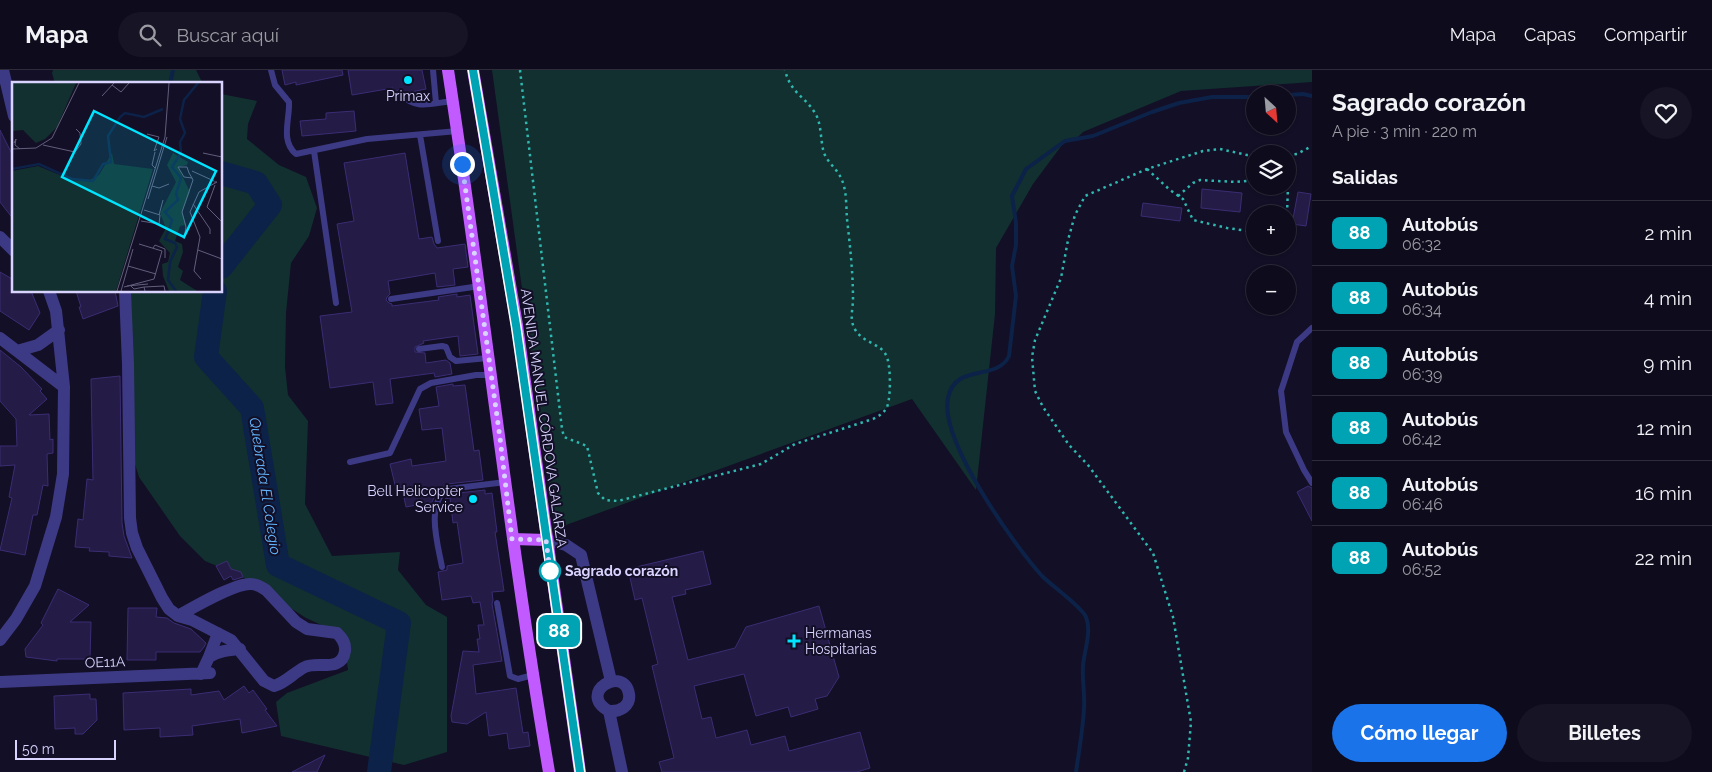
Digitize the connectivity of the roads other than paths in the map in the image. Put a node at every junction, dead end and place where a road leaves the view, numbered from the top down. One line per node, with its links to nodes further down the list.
1 (2, 70): 9 (street)
2 (271, 70): 12 (lane)
3 (433, 70): 8 (lane)
4 (448, 70): 7 (main road)
5 (473, 70): 33 (main road, AVENIDA MANUEL CÓRDOVA GALARZA)
6 (400, 94): 8 (lane)
7 (453, 101): 8 (lane); 10 (main road)
8 (436, 103)
9 (12, 108)
10 (458, 132): 11 (lane); 16 (main road)
11 (420, 135): 12 (lane); 14 (lane)
12 (314, 151): 20 (lane)
13 (0, 237): 15 (street)
14 (438, 241)
15 (12, 249)
16 (480, 286): 19 (lane); 26 (main road)
17 (49, 292): 22 (street)
18 (124, 292): 36 (street)
19 (392, 299)
20 (336, 303)
21 (1312, 328): 31 (lane)
22 (59, 330): 25 (street); 28 (street)
23 (0, 338): 25 (street)
24 (419, 349): 26 (lane)
25 (17, 351): 28 (street)
26 (488, 358): 27 (main road)
27 (491, 375): 29 (lane); 30 (main road)
28 (64, 387): 38 (street)
29 (350, 462)
30 (506, 482): 32 (main road); 34 (lane)
31 (1312, 483)
32 (512, 539): 33 (main road); 41 (main road)
33 (546, 540): 42 (street); 46 (main road, AVENIDA MANUEL CÓRDOVA GALARZA)
34 (442, 566)
35 (498, 603): 41 (lane)
36 (178, 616): 37 (street); 39 (street)
37 (218, 633): 39 (street); 40 (street)
38 (0, 640)
39 (240, 649): 40 (street)
40 (209, 657): 43 (street, OE11A)
41 (532, 675): 45 (main road)
42 (611, 681): 44 (street); 44 (street)
43 (0, 682)
44 (609, 711): 47 (street)
45 (549, 772)
46 (580, 772)
47 (622, 772)

